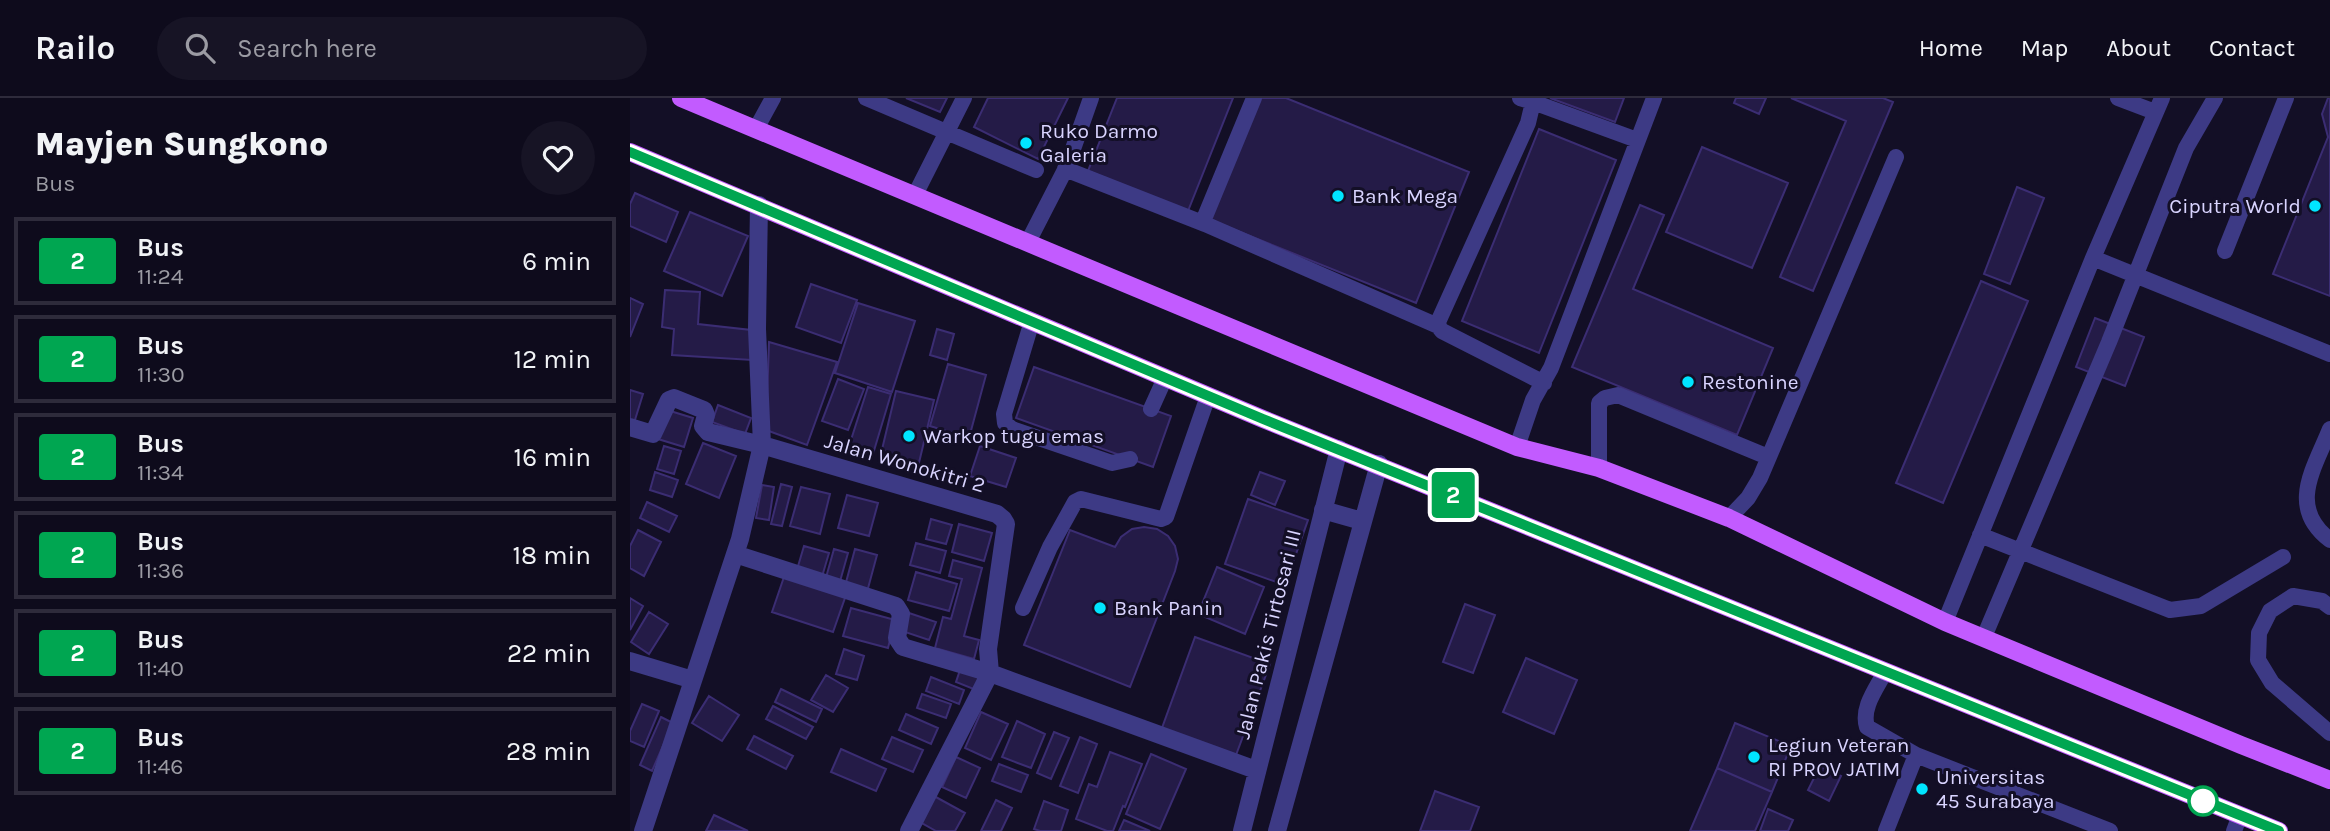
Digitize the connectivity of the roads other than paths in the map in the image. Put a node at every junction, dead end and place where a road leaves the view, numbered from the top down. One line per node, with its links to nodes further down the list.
1 (681, 98): 13 (main road)
2 (773, 98): 13 (lane)
3 (866, 98): 14 (lane)
4 (964, 98): 14 (lane)
5 (1091, 98): 18 (lane)
6 (1254, 98): 22 (lane)
7 (1654, 98): 15 (lane)
8 (2118, 98): 12 (lane)
9 (2215, 98): 26 (lane)
10 (2286, 98): 24 (lane)
11 (1527, 100): 15 (lane); 28 (lane)
12 (2159, 105): 25 (lane)
13 (757, 129): 20 (main road)
14 (947, 131): 19 (lane); 20 (lane)
15 (1637, 140): 31 (lane)
16 (630, 152): 21 (main road)
17 (1896, 157): 39 (lane)
18 (1065, 169): 22 (lane); 23 (lane)
19 (1036, 170)
20 (915, 195): 23 (main road)
21 (759, 205): 27 (main road); 36 (street)
22 (1205, 225): 28 (lane)
23 (1028, 242): 37 (main road)
24 (2225, 251)
25 (2093, 258): 26 (lane); 46 (lane)
26 (2134, 275): 29 (lane); 48 (lane)
27 (1032, 321): 30 (main road); 40 (lane)
28 (1438, 326): 31 (lane)
29 (2330, 354)
30 (1165, 378): 32 (main road); 33 (lane)
31 (1544, 383): 37 (lane)
32 (1208, 396): 38 (main road); 52 (lane)
33 (1151, 409)
34 (630, 427): 36 (street, Jalan Wonokitri 2)
35 (2330, 429): 47 (lane)
36 (762, 445): 49 (street); 57 (street, Jalan Wonokitri 2)
37 (1517, 447): 42 (main road)
38 (1339, 449): 41 (main road); 43 (street, Jalan Pakis Tirtosari III)
39 (1768, 457): 42 (lane); 44 (lane)
40 (1130, 459)
41 (1379, 464): 45 (street); 56 (main road)
42 (1599, 468): 44 (main road)
43 (1323, 510): 45 (street); 61 (street, Jalan Pakis Tirtosari III)
44 (1729, 518): 53 (main road)
45 (1362, 522): 67 (street)
46 (1980, 535): 48 (lane); 53 (lane)
47 (2330, 540)
48 (2020, 551): 50 (lane); 54 (lane)
49 (735, 554): 57 (street); 58 (street)
50 (2283, 557)
51 (2330, 607): 59 (lane)
52 (1023, 608)
53 (1945, 622): 54 (main road)
54 (1984, 637): 62 (main road)
55 (630, 661): 58 (street)
56 (1885, 672): 60 (lane); 63 (main road)
57 (990, 673): 61 (street); 64 (street, Jalan Wonokitri 2)
58 (693, 680): 65 (street)
59 (2330, 733)
60 (1916, 755): 68 (lane); 69 (lane)
61 (1256, 771): 66 (street, Jalan Pakis Tirtosari III)
62 (2330, 780)
63 (2237, 823): 70 (main road)
64 (913, 830)
65 (643, 831)
66 (1242, 831)
67 (1277, 831)
68 (1886, 831)
69 (2110, 831)
70 (2279, 831)

